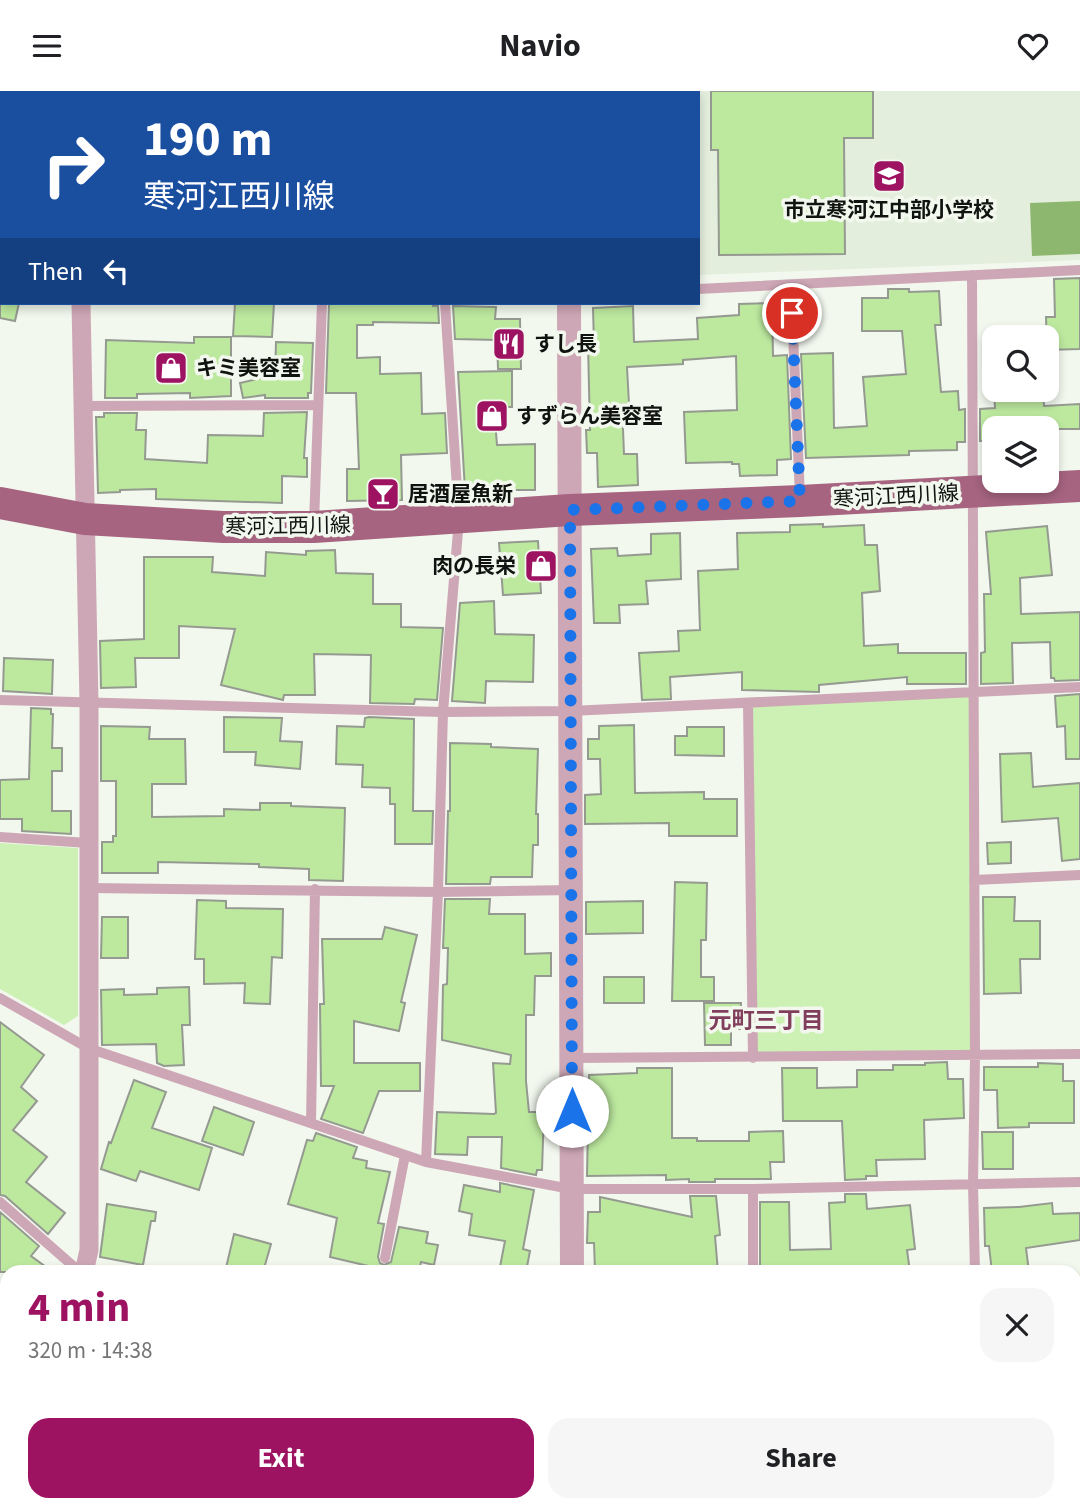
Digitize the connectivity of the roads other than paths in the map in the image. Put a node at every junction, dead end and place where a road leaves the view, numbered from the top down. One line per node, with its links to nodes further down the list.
1 (1080, 270): 2 (lane)
2 (972, 275): 3 (lane); 12 (lane)
3 (791, 286): 4 (lane); 13 (lane)
4 (700, 289)
5 (81, 305): 9 (street)
6 (321, 305): 10 (lane)
7 (445, 305): 17 (lane)
8 (569, 305): 15 (street)
9 (83, 405): 10 (lane); 16 (street)
10 (318, 405): 18 (lane)
11 (1080, 486): 12 (main road, 寒河江西川線)
12 (974, 492): 13 (main road, 寒河江西川線); 20 (lane)
13 (800, 501): 15 (main road, 寒河江西川線)
14 (12, 505): 16 (main road, 寒河江西川線)
15 (570, 510): 17 (main road, 寒河江西川線); 24 (street)
16 (85, 519): 18 (main road, 寒河江西川線); 22 (street)
17 (459, 519): 18 (main road, 寒河江西川線); 25 (lane)
18 (314, 527)
19 (1080, 687): 20 (lane)
20 (973, 693): 23 (lane); 29 (lane)
21 (0, 700): 22 (lane)
22 (89, 702): 25 (lane); 27 (street)
23 (748, 704): 24 (lane); 39 (lane)
24 (570, 711): 25 (lane); 32 (street)
25 (443, 712): 33 (lane)
26 (0, 837): 27 (lane)
27 (88, 843): 30 (street)
28 (1080, 875): 29 (lane)
29 (974, 880): 37 (lane)
30 (88, 888): 31 (lane); 35 (street)
31 (315, 889): 33 (lane); 40 (lane)
32 (572, 890): 33 (lane); 38 (street)
33 (438, 892): 42 (lane)
34 (0, 998): 35 (lane)
35 (88, 1048): 40 (lane); 50 (street)
36 (1080, 1054): 37 (lane)
37 (975, 1055): 39 (lane); 44 (lane)
38 (572, 1058): 39 (lane); 45 (street)
39 (753, 1058)
40 (311, 1123): 41 (lane)
41 (405, 1155): 42 (lane); 48 (lane)
42 (426, 1162): 45 (lane)
43 (1080, 1182): 44 (lane)
44 (973, 1184): 46 (lane); 53 (lane)
45 (571, 1189): 46 (lane); 51 (street)
46 (753, 1189): 52 (lane)
47 (0, 1202): 49 (lane)
48 (384, 1258)
49 (74, 1265)
50 (84, 1265)
51 (572, 1265)
52 (753, 1265)
53 (975, 1265)

